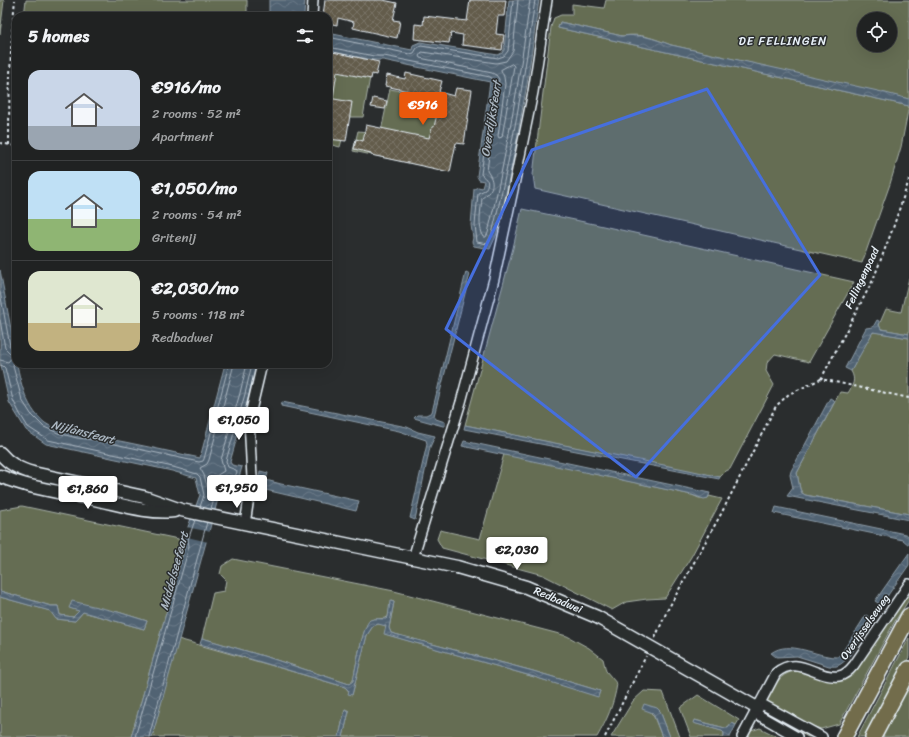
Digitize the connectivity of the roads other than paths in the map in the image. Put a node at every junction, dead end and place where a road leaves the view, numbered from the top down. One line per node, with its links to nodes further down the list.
1 (313, 0): 3 (street)
2 (547, 0): 9 (street)
3 (312, 12)
4 (261, 368): 8 (street)
5 (0, 453): 7 (street)
6 (0, 476): 7 (street)
7 (181, 510): 8 (street, Redbadwei)
8 (245, 524): 9 (street, Redbadwei)
9 (412, 558): 13 (street, Redbadwei)
10 (909, 584): 13 (street, Overijsselseweg)
11 (909, 616): 17 (main road)
12 (909, 668): 18 (main road)
13 (757, 708): 14 (street, Overijsselseweg); 15 (street, Redbadwei); 16 (street, Redbadwei)
14 (742, 737)
15 (797, 737)
16 (822, 737)
17 (844, 737)
18 (873, 737)

